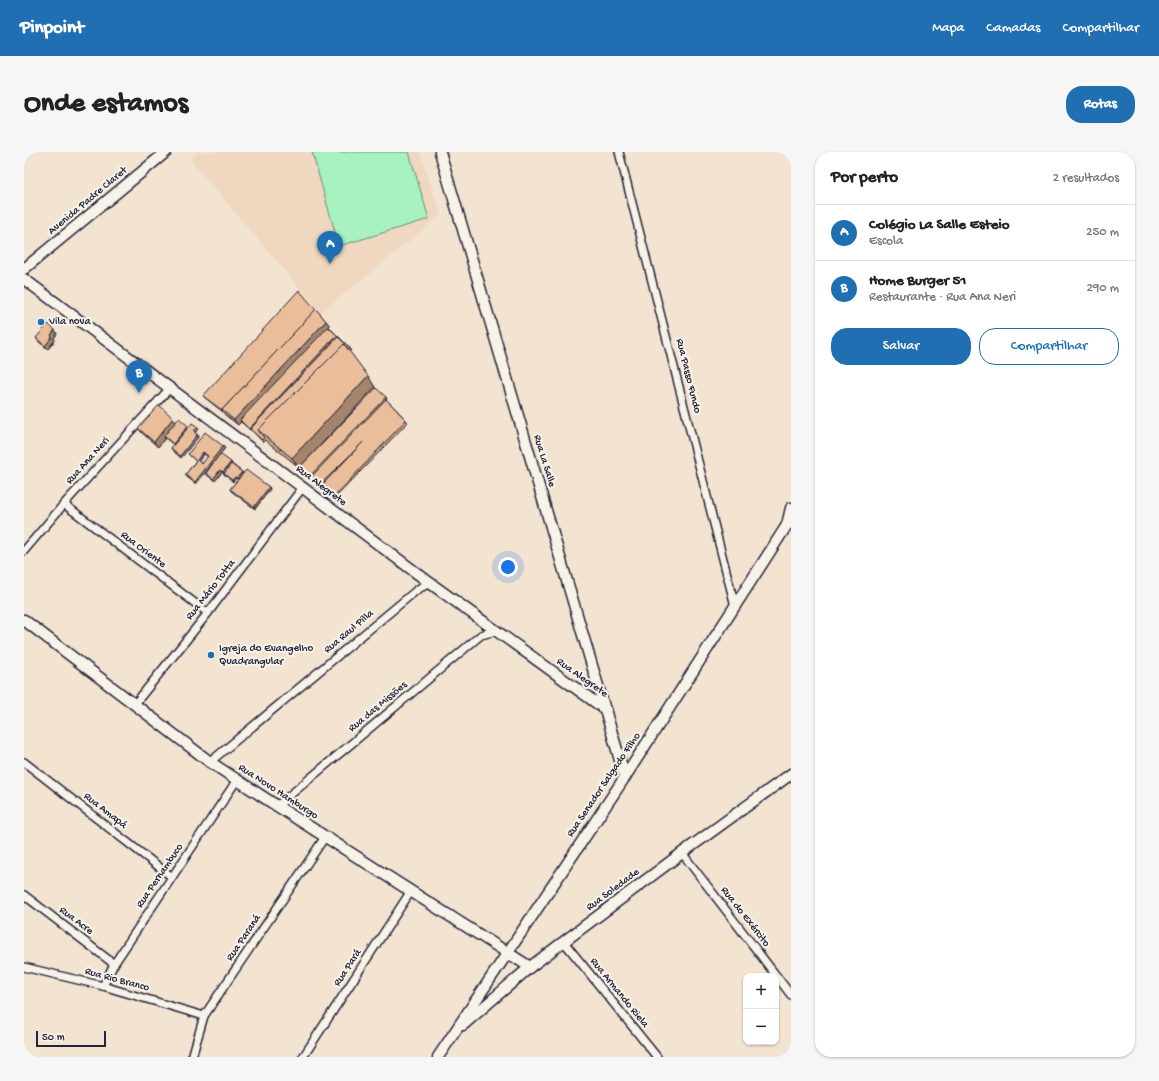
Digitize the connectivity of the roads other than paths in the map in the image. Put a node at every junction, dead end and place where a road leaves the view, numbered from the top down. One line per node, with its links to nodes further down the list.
1 (166, 152): 4 (street, Avenida Padre Claret)
2 (440, 152): 18 (street, Rua La Salle)
3 (619, 152): 13 (street, Rua Passo Fundo)
4 (24, 268)
5 (24, 279): 6 (street, Rua Alegrete)
6 (170, 388): 7 (street, Rua Alegrete); 8 (street, Rua Ana Neri)
7 (303, 488): 12 (street, Rua Alegrete); 14 (street, Rua Mário Totta)
8 (64, 504): 11 (street, Rua Ana Neri); 14 (street, Rua Oriente)
9 (791, 508): 10 (street, Rua Senador Salgado Filho)
10 (789, 523): 13 (street, Rua Senador Salgado Filho)
11 (24, 551)
12 (430, 583): 16 (street, Rua Alegrete); 19 (street, Rua Raul Pilla)
13 (735, 606): 22 (street, Rua Senador Salgado Filho)
14 (208, 613): 17 (street, Rua Mário Totta)
15 (24, 620): 17 (street, Rua Novo Hamburgo)
16 (496, 631): 18 (street, Rua Alegrete); 24 (street, Rua das Missões)
17 (134, 705): 19 (street, Rua Novo Hamburgo)
18 (606, 710): 22 (street, Rua La Salle)
19 (210, 762): 23 (street, Rua Novo Hamburgo)
20 (24, 763): 27 (street, Rua Amapá)
21 (791, 774): 26 (street, Rua Soledade)
22 (625, 777): 31 (street, Rua Senador Salgado Filho)
23 (237, 780): 24 (street, Rua Novo Hamburgo); 27 (street, Rua Pernambuco)
24 (277, 806): 25 (street, Rua Novo Hamburgo)
25 (326, 837): 28 (street, Rua Novo Hamburgo); 37 (street, Rua Paraná)
26 (682, 853): 30 (street, Rua Soledade); 36 (street, Rua do Exército)
27 (172, 877): 32 (street, Rua Pernambuco)
28 (411, 891): 31 (street, Rua Novo Hamburgo); 40 (street, Rua Pará)
29 (24, 895): 32 (street, Rua Acre)
30 (564, 942): 34 (street, Rua Soledade); 42 (street, Rua Armando Riela)
31 (507, 952): 34 (street, Rua Novo Hamburgo); 38 (street, Rua Senador Salgado Filho)
32 (114, 964): 35 (street, Rua Pernambuco)
33 (24, 967): 35 (street, Rua Rio Branco)
34 (530, 967): 38 (street, Rua Soledade)
35 (103, 986): 37 (street, Rua Rio Branco)
36 (791, 995)
37 (204, 1016): 39 (street, Rua Paraná)
38 (454, 1033): 41 (street, Rua Senador Salgado Filho)
39 (192, 1057)
40 (303, 1057)
41 (438, 1057)
42 (657, 1057)

